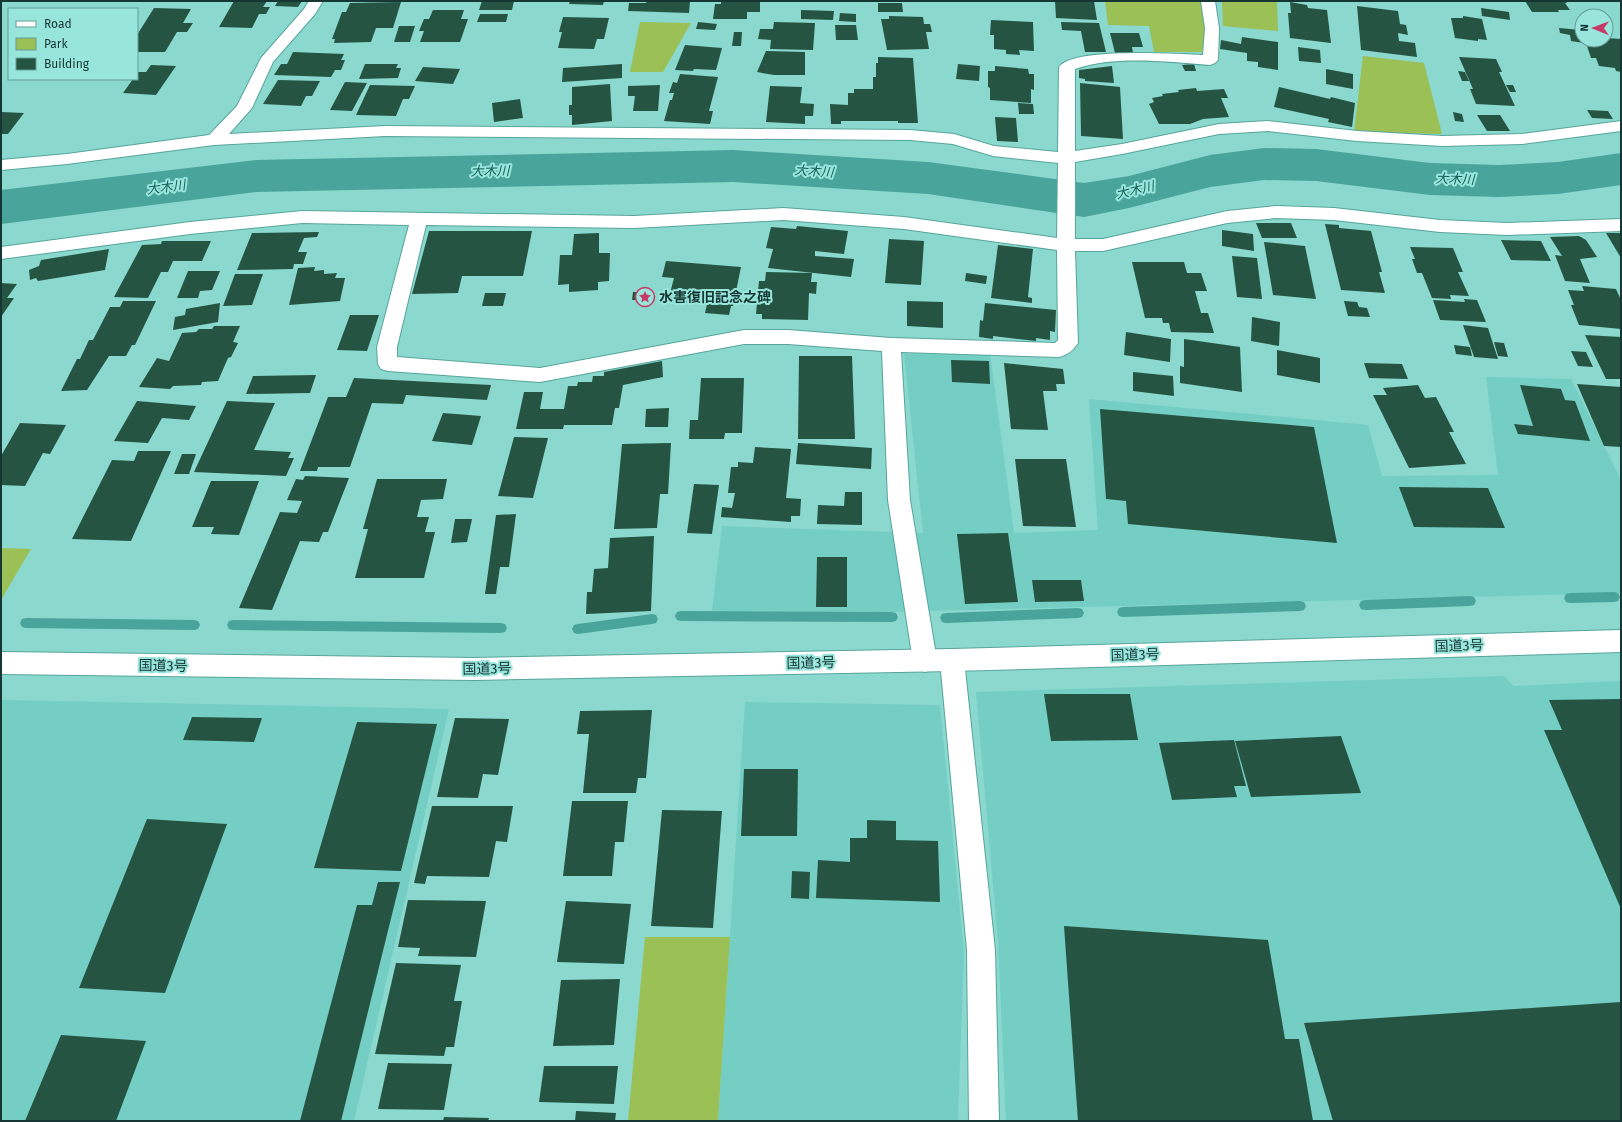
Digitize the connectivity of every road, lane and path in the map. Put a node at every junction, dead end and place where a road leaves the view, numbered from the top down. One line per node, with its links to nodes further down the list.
1 (316, 1): 4 (main road)
2 (1208, 1): 5 (main road)
3 (1621, 126): 5 (main road)
4 (214, 140): 5 (main road); 6 (main road)
5 (1066, 158): 9 (main road)
6 (1, 165)
7 (419, 218): 9 (main road); 10 (main road); 11 (main road)
8 (1621, 225): 9 (main road)
9 (1066, 245): 11 (main road)
10 (1, 253)
11 (890, 345): 14 (main road)
12 (1621, 641): 13 (main road, 国道3号)
13 (952, 660): 14 (main road, 国道3号); 16 (main road)
14 (925, 661): 15 (main road, 国道3号)
15 (1, 663)
16 (984, 1121)

